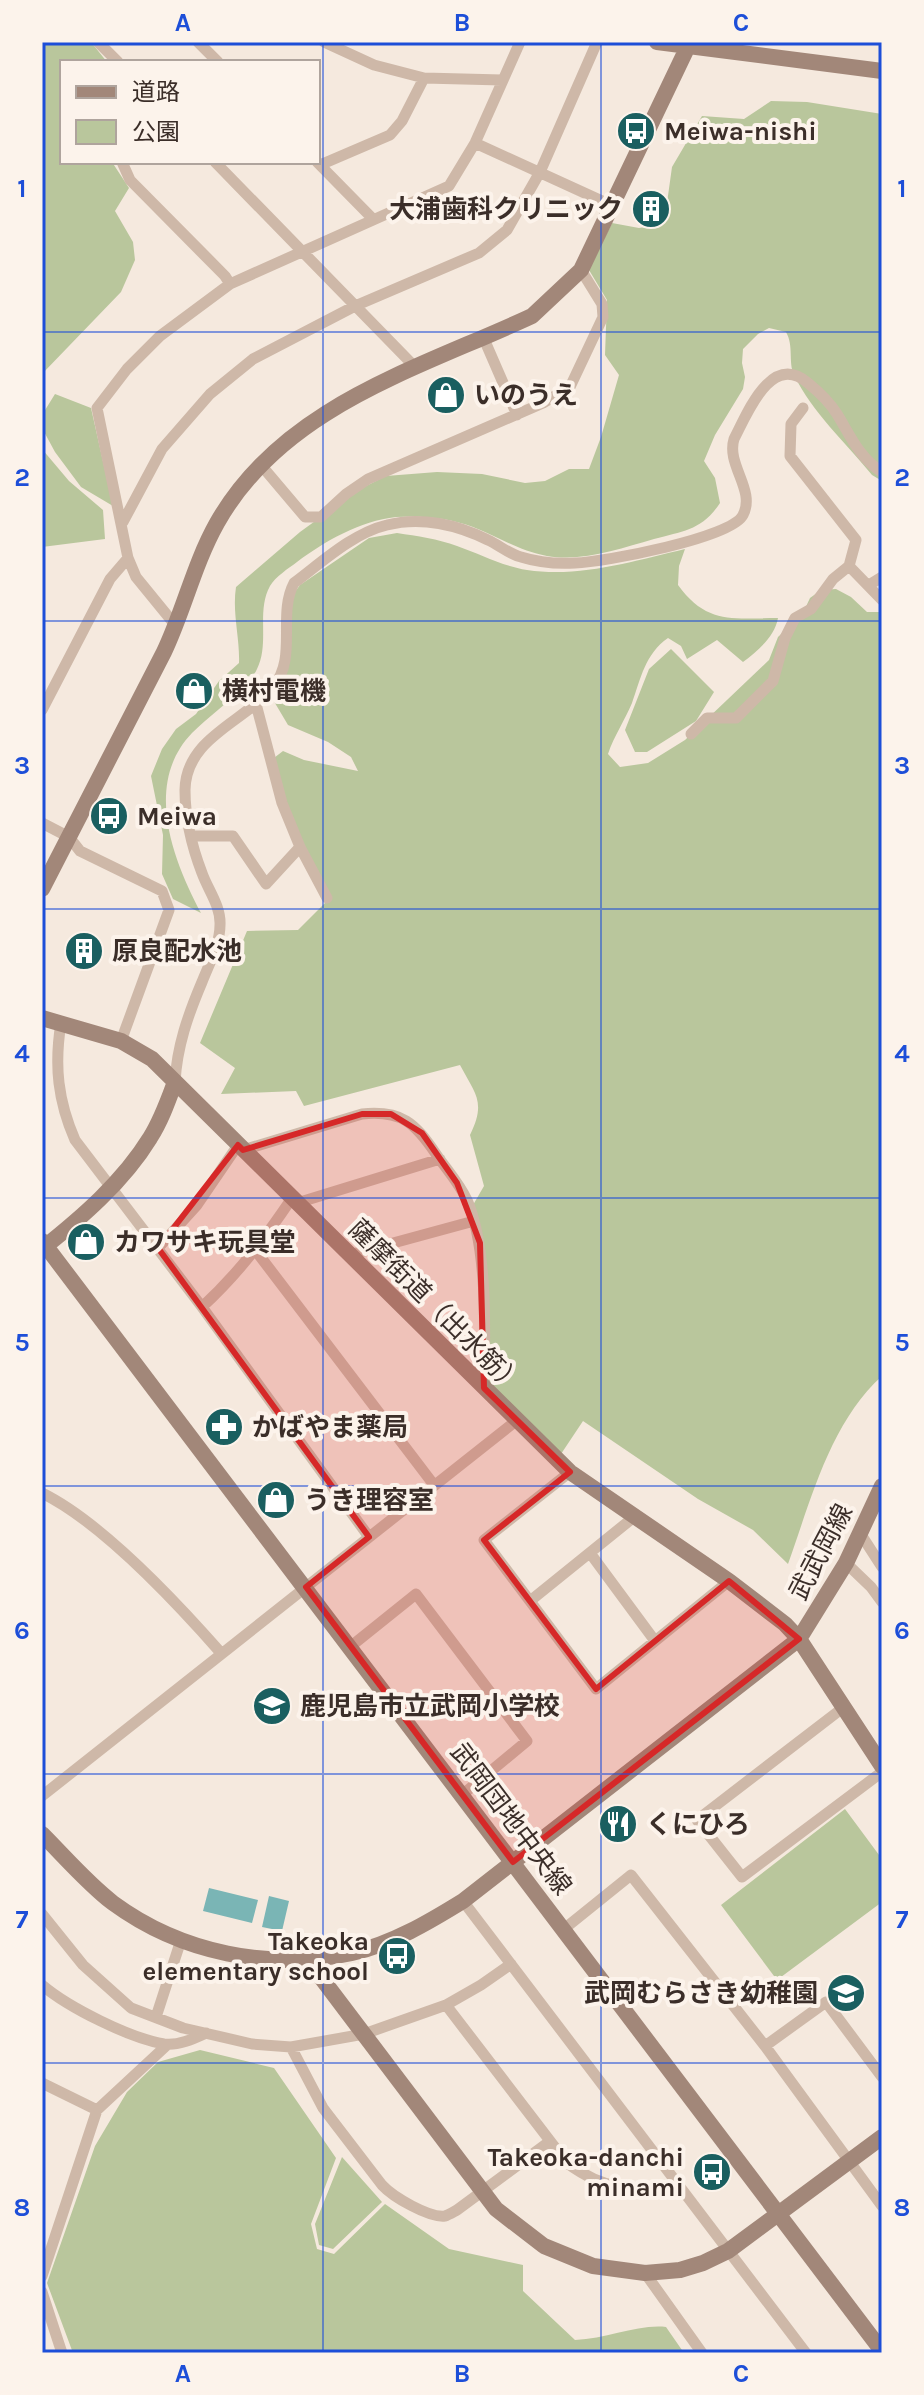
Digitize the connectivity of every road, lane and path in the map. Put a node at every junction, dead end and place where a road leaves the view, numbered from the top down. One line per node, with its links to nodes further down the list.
1 (98, 42): 8 (street)
2 (198, 42): 9 (street)
3 (324, 42): 11 (street)
4 (520, 42): 12 (street)
5 (597, 42): 18 (street)
6 (657, 42): 7 (street)
7 (689, 44): 10 (street); 19 (street)
8 (116, 60)
9 (216, 60)
10 (882, 71)
11 (424, 78): 12 (street); 17 (street)
12 (502, 80): 13 (street)
13 (475, 143): 18 (street); 20 (street)
14 (123, 164): 23 (street)
15 (217, 164): 21 (street)
16 (319, 164): 20 (street)
17 (320, 164)
18 (540, 172): 19 (street); 24 (street)
19 (613, 206): 22 (street)
20 (373, 219): 21 (street)
21 (302, 250): 23 (street); 24 (street)
22 (581, 270): 25 (street); 28 (street)
23 (230, 284): 31 (street)
24 (355, 306): 26 (street); 31 (street)
25 (484, 339): 26 (street); 28 (street)
26 (416, 368): 29 (street)
27 (803, 408): 33 (street)
28 (517, 415): 29 (street)
29 (261, 465): 37 (street)
30 (882, 472): 38 (street)
31 (123, 522): 32 (street)
32 (128, 558): 37 (street); 39 (street)
33 (849, 566): 35 (street); 40 (street)
34 (882, 577): 35 (street)
35 (869, 585): 36 (street)
36 (882, 600)
37 (176, 626): 43 (street)
38 (256, 704): 42 (street); 44 (street)
39 (42, 710)
40 (691, 734)
41 (42, 823): 43 (street)
42 (191, 836): 44 (street); 50 (street)
43 (69, 837): 45 (street); 49 (street)
44 (300, 847): 46 (street)
45 (42, 889)
46 (327, 898)
47 (42, 1018): 48 (street, 薩摩街道（出水筋）)
48 (61, 1023): 49 (street, 薩摩街道（出水筋）); 53 (street)
49 (121, 1041): 50 (street, 薩摩街道（出水筋）)
50 (175, 1082): 51 (street, 薩摩街道（出水筋）); 53 (street)
51 (241, 1148): 52 (street); 54 (street, 薩摩街道（出水筋）); 57 (street)
52 (440, 1159): 54 (street); 55 (street)
53 (111, 1188): 56 (street); 57 (street)
54 (294, 1201): 58 (street); 59 (street, 薩摩街道（出水筋）)
55 (474, 1221): 59 (street); 61 (street)
56 (43, 1246): 74 (street, 武岡団地中央線)
57 (158, 1248): 60 (street)
58 (256, 1251): 60 (street); 64 (street)
59 (349, 1255): 61 (street, 薩摩街道（出水筋）)
60 (202, 1307): 69 (street)
61 (484, 1388): 62 (street, 薩摩街道（出水筋）)
62 (516, 1421): 63 (street, 薩摩街道（出水筋）); 64 (street)
63 (570, 1472): 67 (street, 薩摩街道（出水筋）); 75 (street)
64 (434, 1485): 69 (street)
65 (882, 1486): 68 (street, 武武岡線)
66 (42, 1493): 80 (street)
67 (634, 1517): 70 (street); 73 (street, 薩摩街道（出水筋）)
68 (860, 1533): 71 (street, 武武岡線); 72 (street)
69 (369, 1537): 74 (street)
70 (590, 1553): 75 (street); 78 (street)
71 (846, 1563): 76 (street); 77 (street, 武武岡線)
72 (882, 1567)
73 (729, 1581): 77 (street, 薩摩街道（出水筋）); 78 (street)
74 (306, 1587): 79 (street, 武岡団地中央線); 80 (street)
75 (530, 1601): 78 (street)
76 (882, 1602)
77 (799, 1639): 81 (street, 薩摩街道（出水筋）); 86 (street)
78 (655, 1641)
79 (350, 1647): 83 (street, 武岡団地中央線); 83 (street)
80 (221, 1653): 84 (street)
81 (844, 1707): 82 (street, 薩摩街道（出水筋）); 82 (street)
82 (882, 1769)
83 (462, 1795): 86 (street, 武岡団地中央線)
84 (42, 1796)
85 (42, 1834): 90 (street)
86 (513, 1862): 87 (street); 89 (street, 武岡団地中央線)
87 (463, 1901): 91 (street); 92 (street)
88 (42, 1914): 95 (street)
89 (564, 1929): 99 (street); 110 (street, 武岡団地中央線)
90 (181, 1940): 91 (street); 95 (street)
91 (307, 1959): 97 (street)
92 (511, 1964): 94 (street); 107 (street)
93 (42, 1985): 98 (street)
94 (446, 2005): 97 (street); 105 (street)
95 (156, 2017): 96 (street)
96 (206, 2033): 98 (street); 100 (street)
97 (364, 2034): 100 (street); 108 (street)
98 (167, 2045): 103 (street)
99 (765, 2046): 101 (street); 106 (street)
100 (291, 2047): 108 (street)
101 (882, 2077)
102 (42, 2083): 103 (street)
103 (97, 2110): 113 (street)
104 (882, 2137): 106 (street)
105 (549, 2142): 107 (street); 108 (street)
106 (848, 2160): 109 (street); 110 (street)
107 (677, 2186): 111 (street)
108 (484, 2193): 112 (street)
109 (882, 2206)
110 (777, 2213): 111 (street); 115 (street, 武岡団地中央線)
111 (728, 2251): 112 (street); 118 (street)
112 (645, 2273): 117 (street)
113 (42, 2276)
114 (42, 2292): 116 (street)
115 (881, 2352)
116 (62, 2353)
117 (702, 2353)
118 (806, 2353)

